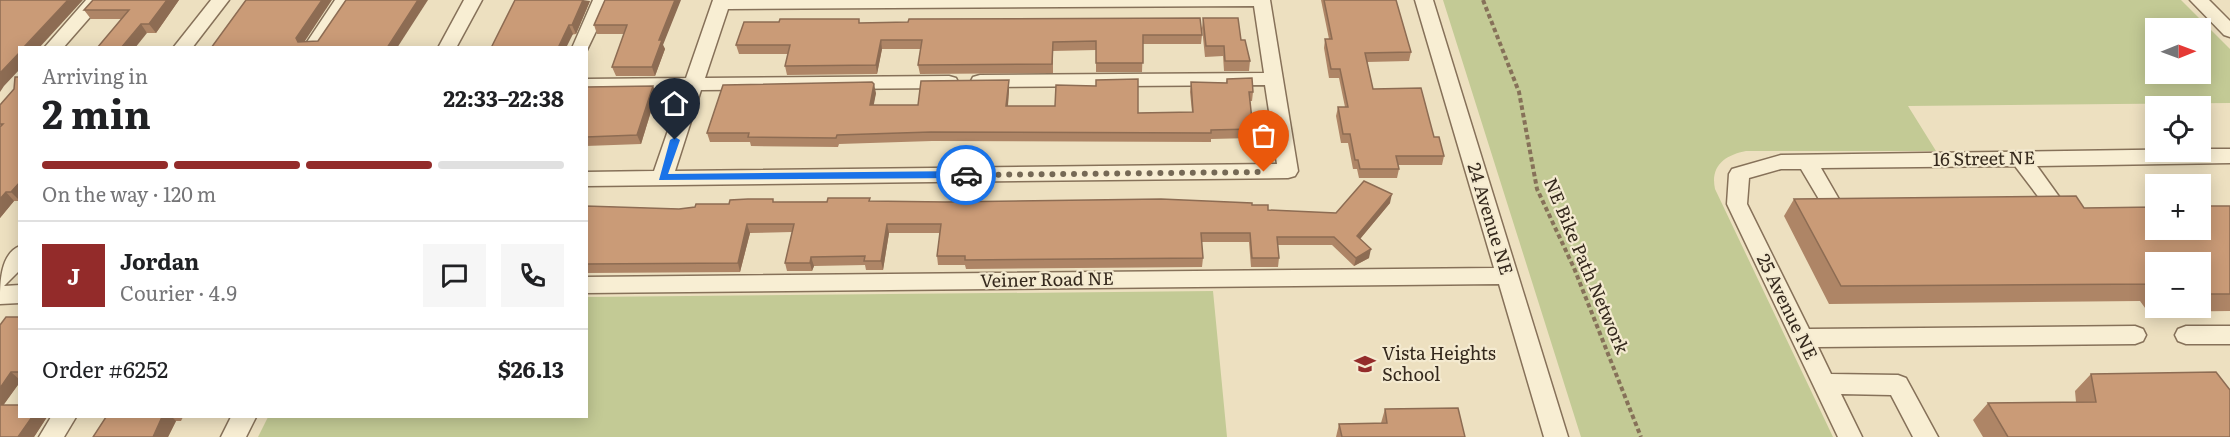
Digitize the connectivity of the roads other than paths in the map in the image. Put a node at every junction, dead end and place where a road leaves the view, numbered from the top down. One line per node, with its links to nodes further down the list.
1 (96, 0): 10 (street)
2 (220, 0): 11 (street)
3 (344, 0): 12 (street)
4 (473, 0): 13 (street)
5 (602, 0): 14 (street)
6 (1425, 0): 27 (street, 24 Avenue NE)
7 (2199, 0): 9 (street)
8 (722, 2): 15 (street); 16 (street)
9 (2230, 31)
10 (55, 46)
11 (184, 46)
12 (313, 46)
13 (448, 46)
14 (582, 46)
15 (1274, 79): 16 (street); 22 (street)
16 (694, 84): 17 (street); 22 (street)
17 (588, 85)
18 (2230, 156): 19 (street, 16 Street NE)
19 (2020, 159): 20 (street, 16 Street NE); 24 (street)
20 (1807, 161): 21 (street, 16 Street NE); 25 (street)
21 (1739, 174): 35 (street, 25 Avenue NE)
22 (662, 178): 23 (street)
23 (588, 179)
24 (2050, 198)
25 (1830, 201)
26 (18, 256): 28 (street)
27 (1507, 276): 29 (street, Veiner Road NE); 41 (street, 24 Avenue NE)
28 (0, 279)
29 (588, 285)
30 (0, 294): 31 (street)
31 (18, 294)
32 (2135, 335): 35 (street)
33 (2186, 335): 34 (street)
34 (2230, 335)
35 (1802, 338): 36 (street, 25 Avenue NE)
36 (1825, 384): 42 (street, 25 Avenue NE); 43 (street)
37 (63, 418): 39 (street)
38 (243, 418): 40 (street)
39 (51, 437)
40 (232, 437)
41 (1556, 437)
42 (1851, 437)
43 (1926, 437)

